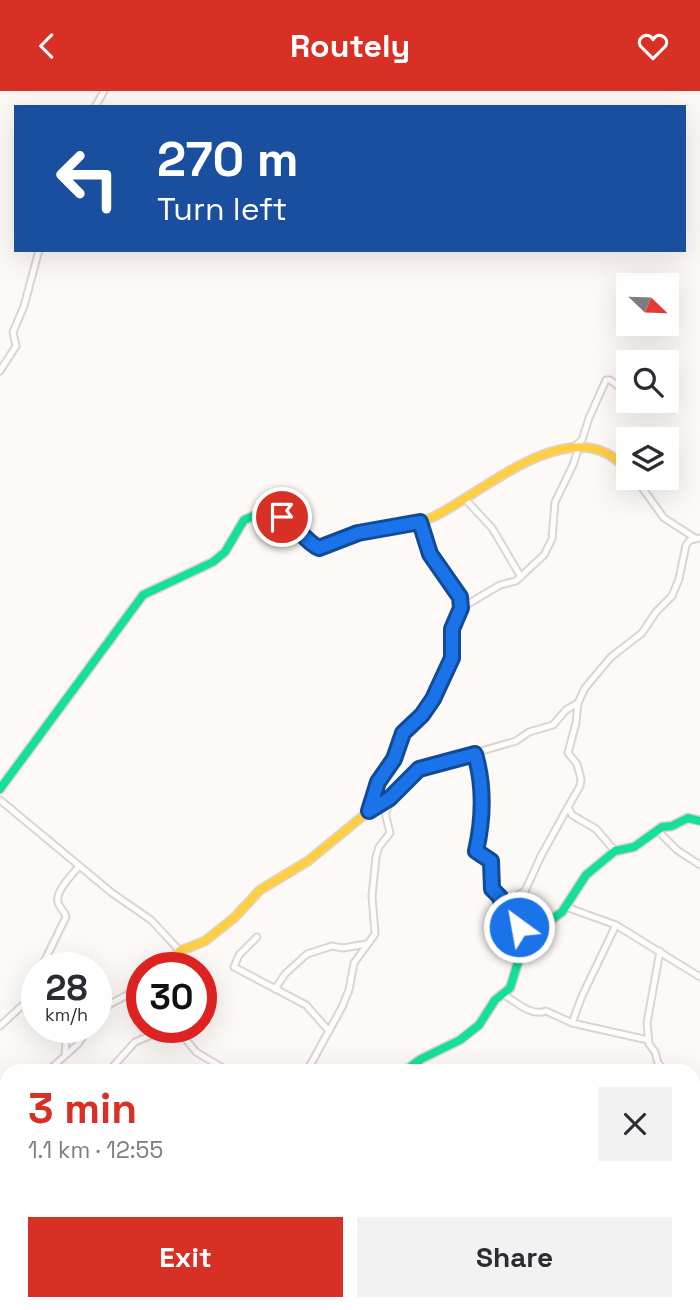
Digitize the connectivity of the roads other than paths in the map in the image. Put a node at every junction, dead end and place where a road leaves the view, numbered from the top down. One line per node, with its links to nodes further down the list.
1 (38, 252): 2 (street)
2 (0, 371)
3 (616, 384): 4 (street)
4 (576, 447): 5 (street); 7 (street); 10 (street)
5 (616, 459)
6 (643, 490): 9 (street)
7 (465, 499): 8 (street); 10 (street)
8 (420, 522): 11 (street); 14 (street)
9 (697, 538): 12 (street)
10 (521, 577): 11 (street)
11 (461, 608): 18 (street)
12 (578, 703): 13 (street); 17 (street)
13 (475, 754): 15 (street); 24 (street)
14 (0, 789)
15 (397, 791): 18 (street); 29 (street)
16 (0, 800): 23 (street)
17 (568, 807): 21 (street); 24 (street)
18 (369, 811): 30 (street)
19 (700, 821): 20 (street)
20 (657, 829): 21 (street); 22 (street)
21 (615, 851): 25 (street)
22 (700, 865)
23 (79, 866): 30 (street); 32 (street)
24 (503, 904): 28 (street)
25 (566, 907): 26 (street); 28 (street)
26 (616, 925): 31 (street); 37 (street)
27 (257, 937): 34 (street)
28 (527, 939): 35 (street)
29 (366, 944): 34 (street); 39 (street)
30 (180, 951)
31 (660, 951): 33 (street); 40 (street)
32 (49, 952)
33 (700, 978)
34 (275, 989): 39 (street)
35 (504, 995): 37 (street); 50 (street)
36 (21, 1007): 38 (street)
37 (572, 1023): 40 (street)
38 (0, 1026)
39 (329, 1031): 49 (street)
40 (648, 1040): 51 (street)
41 (66, 1043): 45 (street)
42 (79, 1043): 45 (street)
43 (134, 1043): 47 (street)
44 (189, 1043): 48 (street)
45 (65, 1055): 46 (street)
46 (55, 1064)
47 (114, 1064)
48 (216, 1064)
49 (313, 1064)
50 (414, 1064)
51 (659, 1064)

